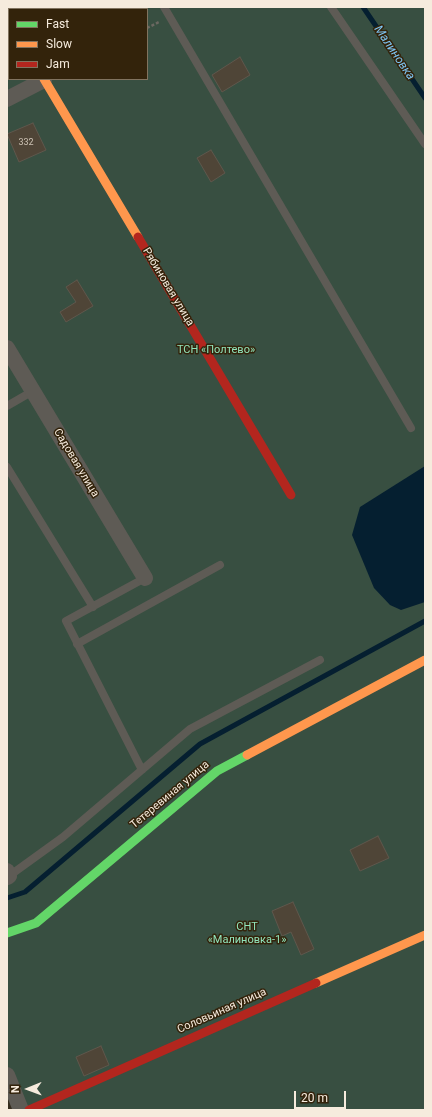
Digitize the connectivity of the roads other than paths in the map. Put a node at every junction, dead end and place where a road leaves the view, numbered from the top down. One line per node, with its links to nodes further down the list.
1 (164, 7): 9 (lane)
2 (331, 7): 5 (lane)
3 (44, 80): 4 (street); 11 (street, Рябиновая улица)
4 (7, 99)
5 (425, 144)
6 (7, 348): 7 (street, Садовая улица)
7 (32, 391): 8 (lane); 13 (street, Садовая улица)
8 (7, 406)
9 (411, 428)
10 (7, 467): 14 (lane)
11 (291, 495)
12 (220, 565): 15 (lane)
13 (145, 578): 14 (lane)
14 (93, 607): 15 (lane)
15 (77, 644): 18 (lane)
16 (320, 660): 18 (lane)
17 (425, 660): 20 (street, Тетеревиная улица)
18 (142, 770): 19 (lane)
19 (8, 875)
20 (7, 933)
21 (425, 935): 24 (street, Соловьиная улица)
22 (7, 1076): 23 (street)
23 (21, 1110)
24 (29, 1110)

